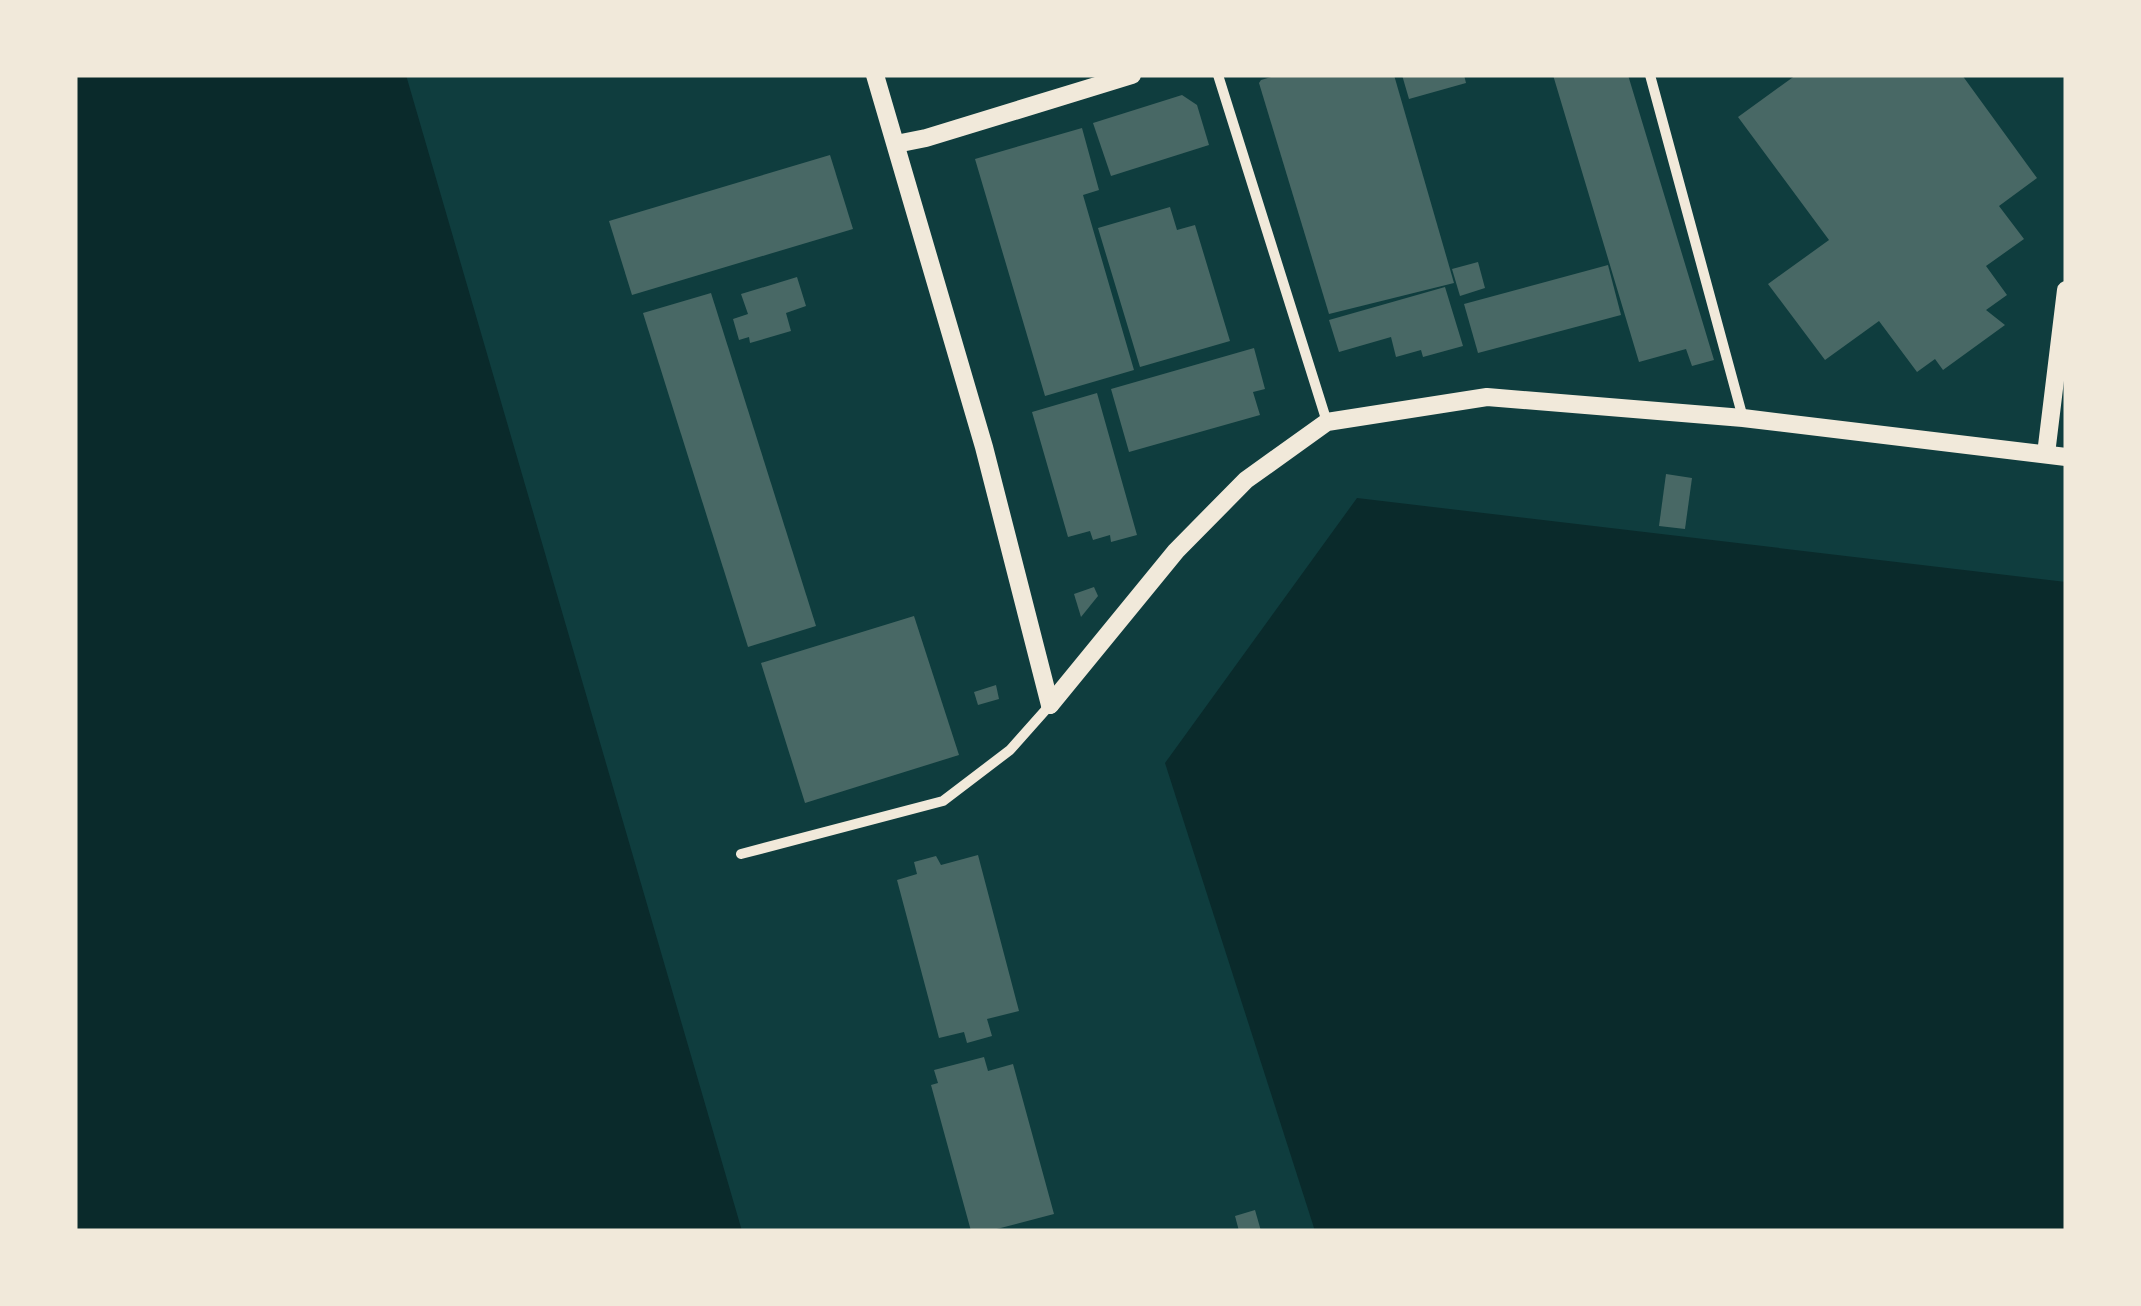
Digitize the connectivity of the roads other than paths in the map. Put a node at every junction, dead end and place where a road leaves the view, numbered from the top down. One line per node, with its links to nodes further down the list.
1 (874, 75): 5 (street)
2 (1132, 75): 5 (street)
3 (1218, 75): 8 (street)
4 (1650, 75): 7 (street)
5 (896, 144): 11 (street)
6 (2066, 290): 9 (street)
7 (1743, 418): 8 (street); 9 (street)
8 (1327, 422): 11 (street)
9 (2046, 454): 10 (street)
10 (2066, 457)
11 (1050, 705): 12 (street)
12 (741, 854)

